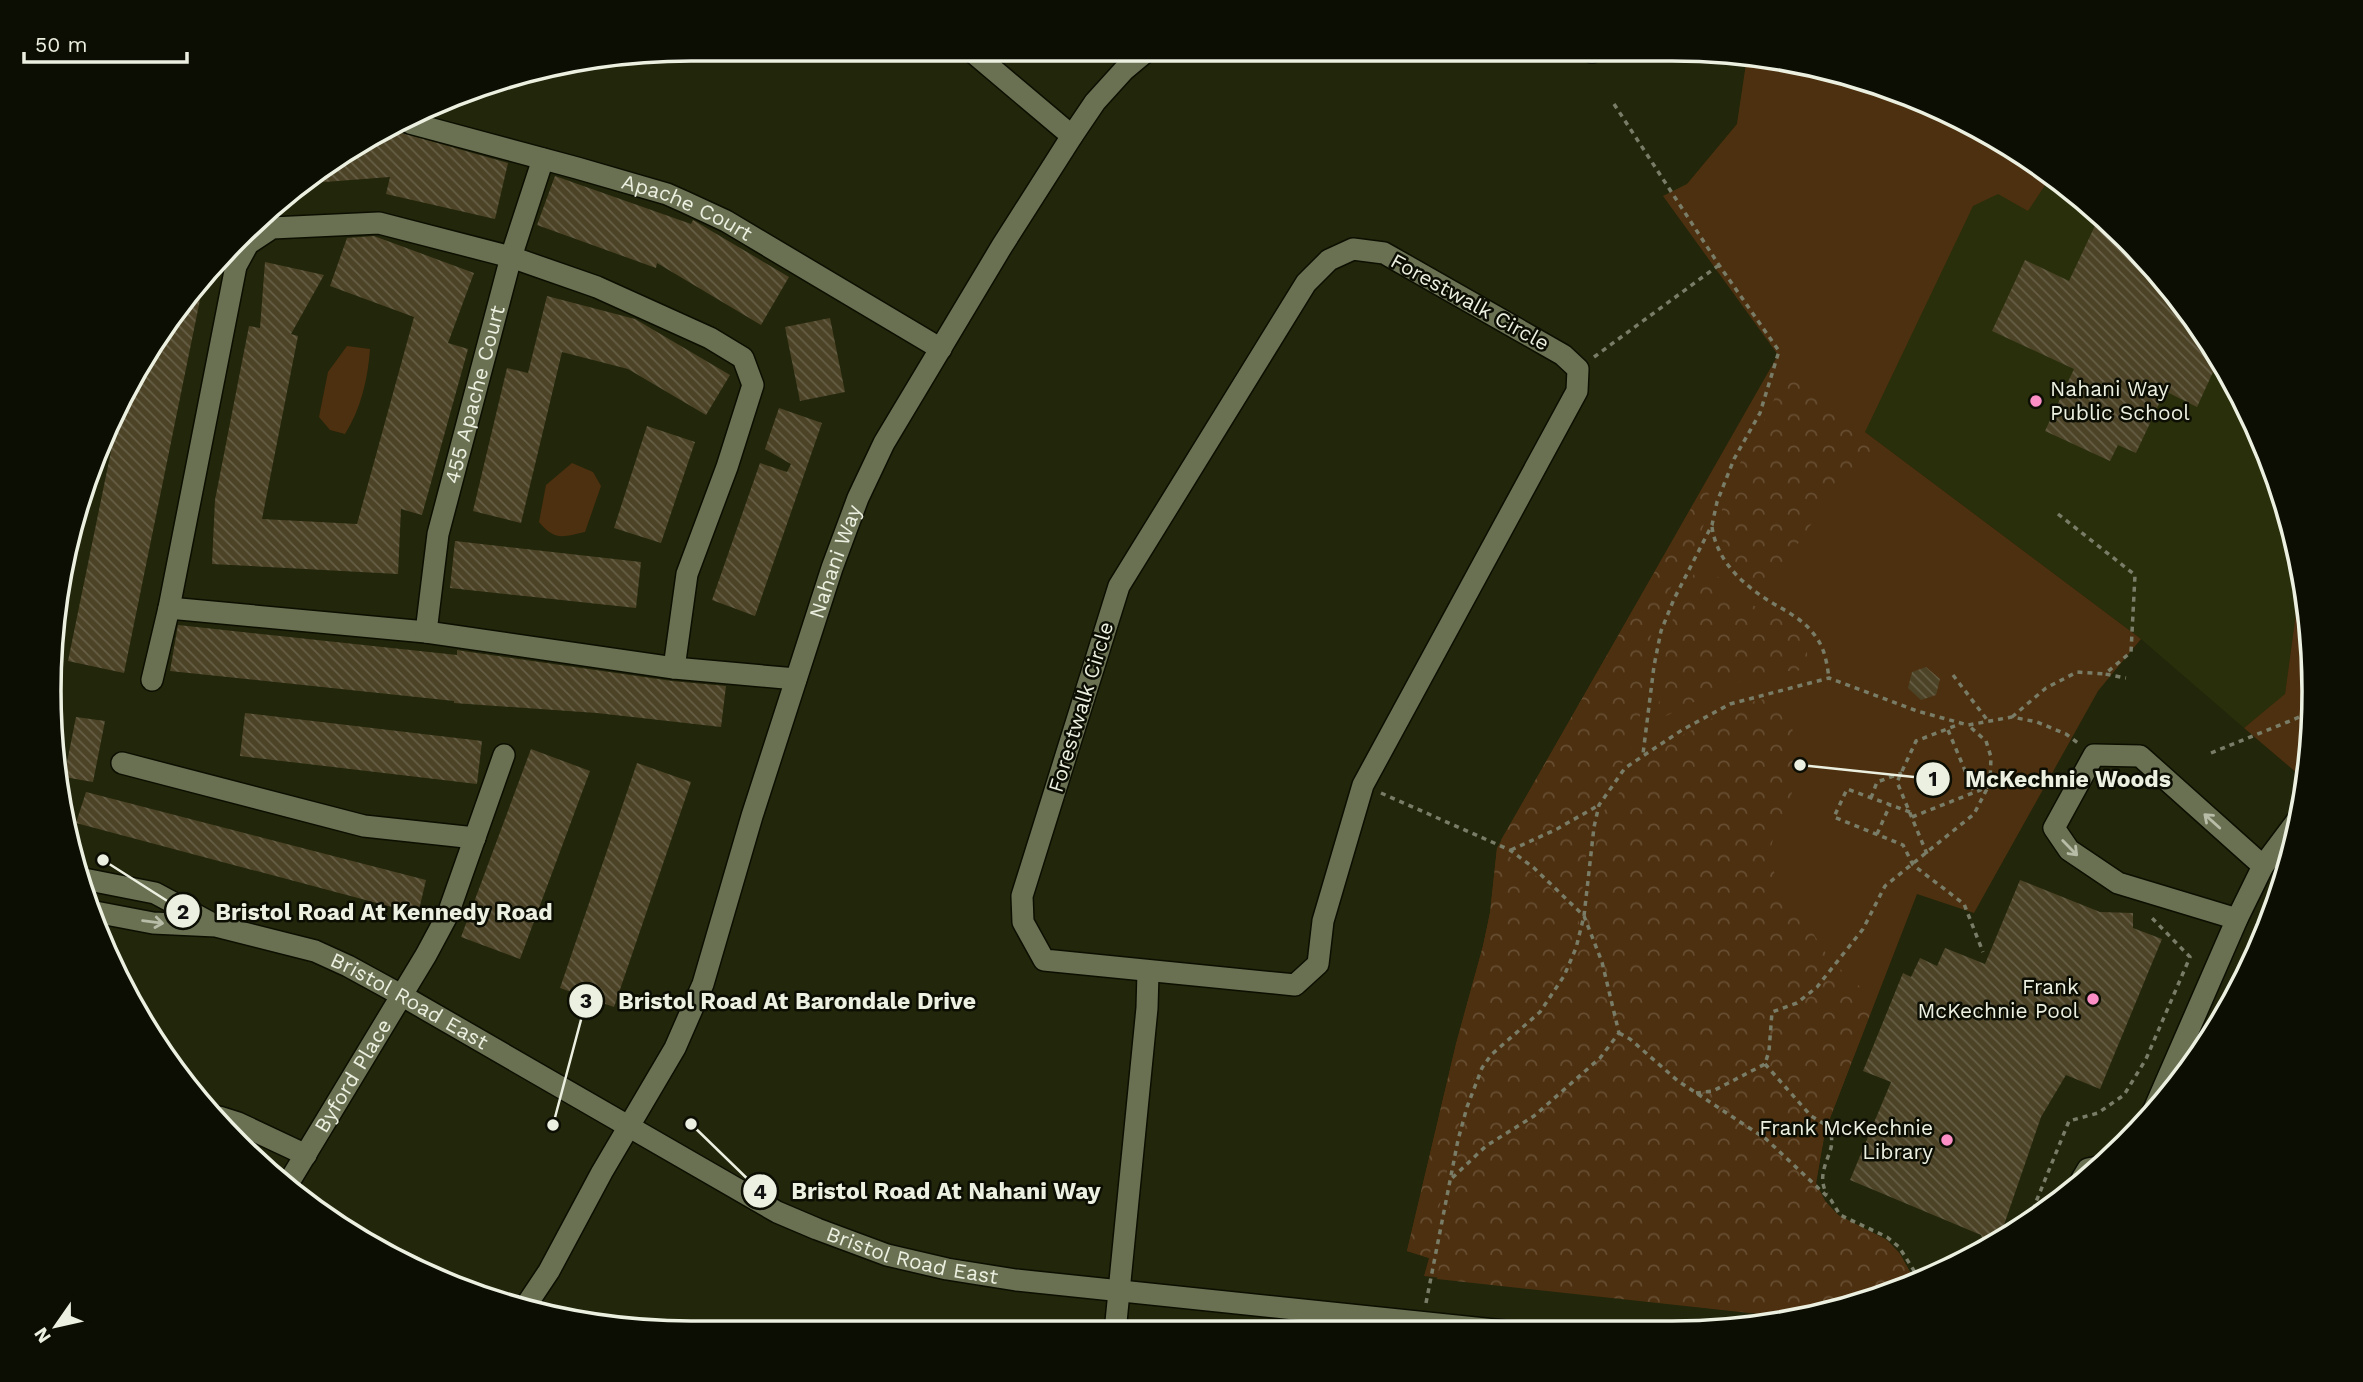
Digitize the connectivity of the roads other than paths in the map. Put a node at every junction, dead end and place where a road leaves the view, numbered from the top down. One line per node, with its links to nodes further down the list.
1 (983, 61): 4 (street)
2 (1135, 61): 4 (street, Nahani Way)
3 (415, 124): 5 (street, Apache Court)
4 (1072, 136): 9 (street, Nahani Way)
5 (543, 159): 8 (street, 455 Apache Court); 9 (street, Apache Court)
6 (248, 244): 8 (street)
7 (248, 244): 10 (street)
8 (511, 257): 11 (street, 455 Apache Court); 12 (street)
9 (941, 349): 13 (street, Nahani Way)
10 (169, 607): 11 (street); 14 (street)
11 (426, 632): 12 (street)
12 (674, 668): 13 (street)
13 (796, 679): 28 (street, Nahani Way)
14 (152, 680)
15 (504, 755): 18 (street, Byford Place)
16 (122, 763): 18 (street)
17 (2284, 837): 19 (street)
18 (475, 838): 25 (street, Byford Place)
19 (2263, 866): 22 (street); 22 (street, one-way to 22)
20 (91, 880): 23 (street, Bristol Road East)
21 (102, 913): 23 (street, Bristol Road East, one-way to 23)
22 (2237, 919): 26 (street)
23 (216, 926): 25 (street, Bristol Road East)
24 (1148, 972): 24 (street, Forestwalk Circle); 31 (street)
25 (401, 995): 28 (street, Bristol Road East); 29 (street, Byford Place)
26 (2167, 1080)
27 (232, 1121): 29 (street, Byford Place)
28 (629, 1128): 31 (street, Bristol Road East); 32 (street, Nahani Way)
29 (306, 1155): 30 (street, Byford Place)
30 (292, 1177)
31 (1120, 1290): 33 (street); 34 (street, Bristol Road East)
32 (531, 1300)
33 (1116, 1321)
34 (1414, 1321)

